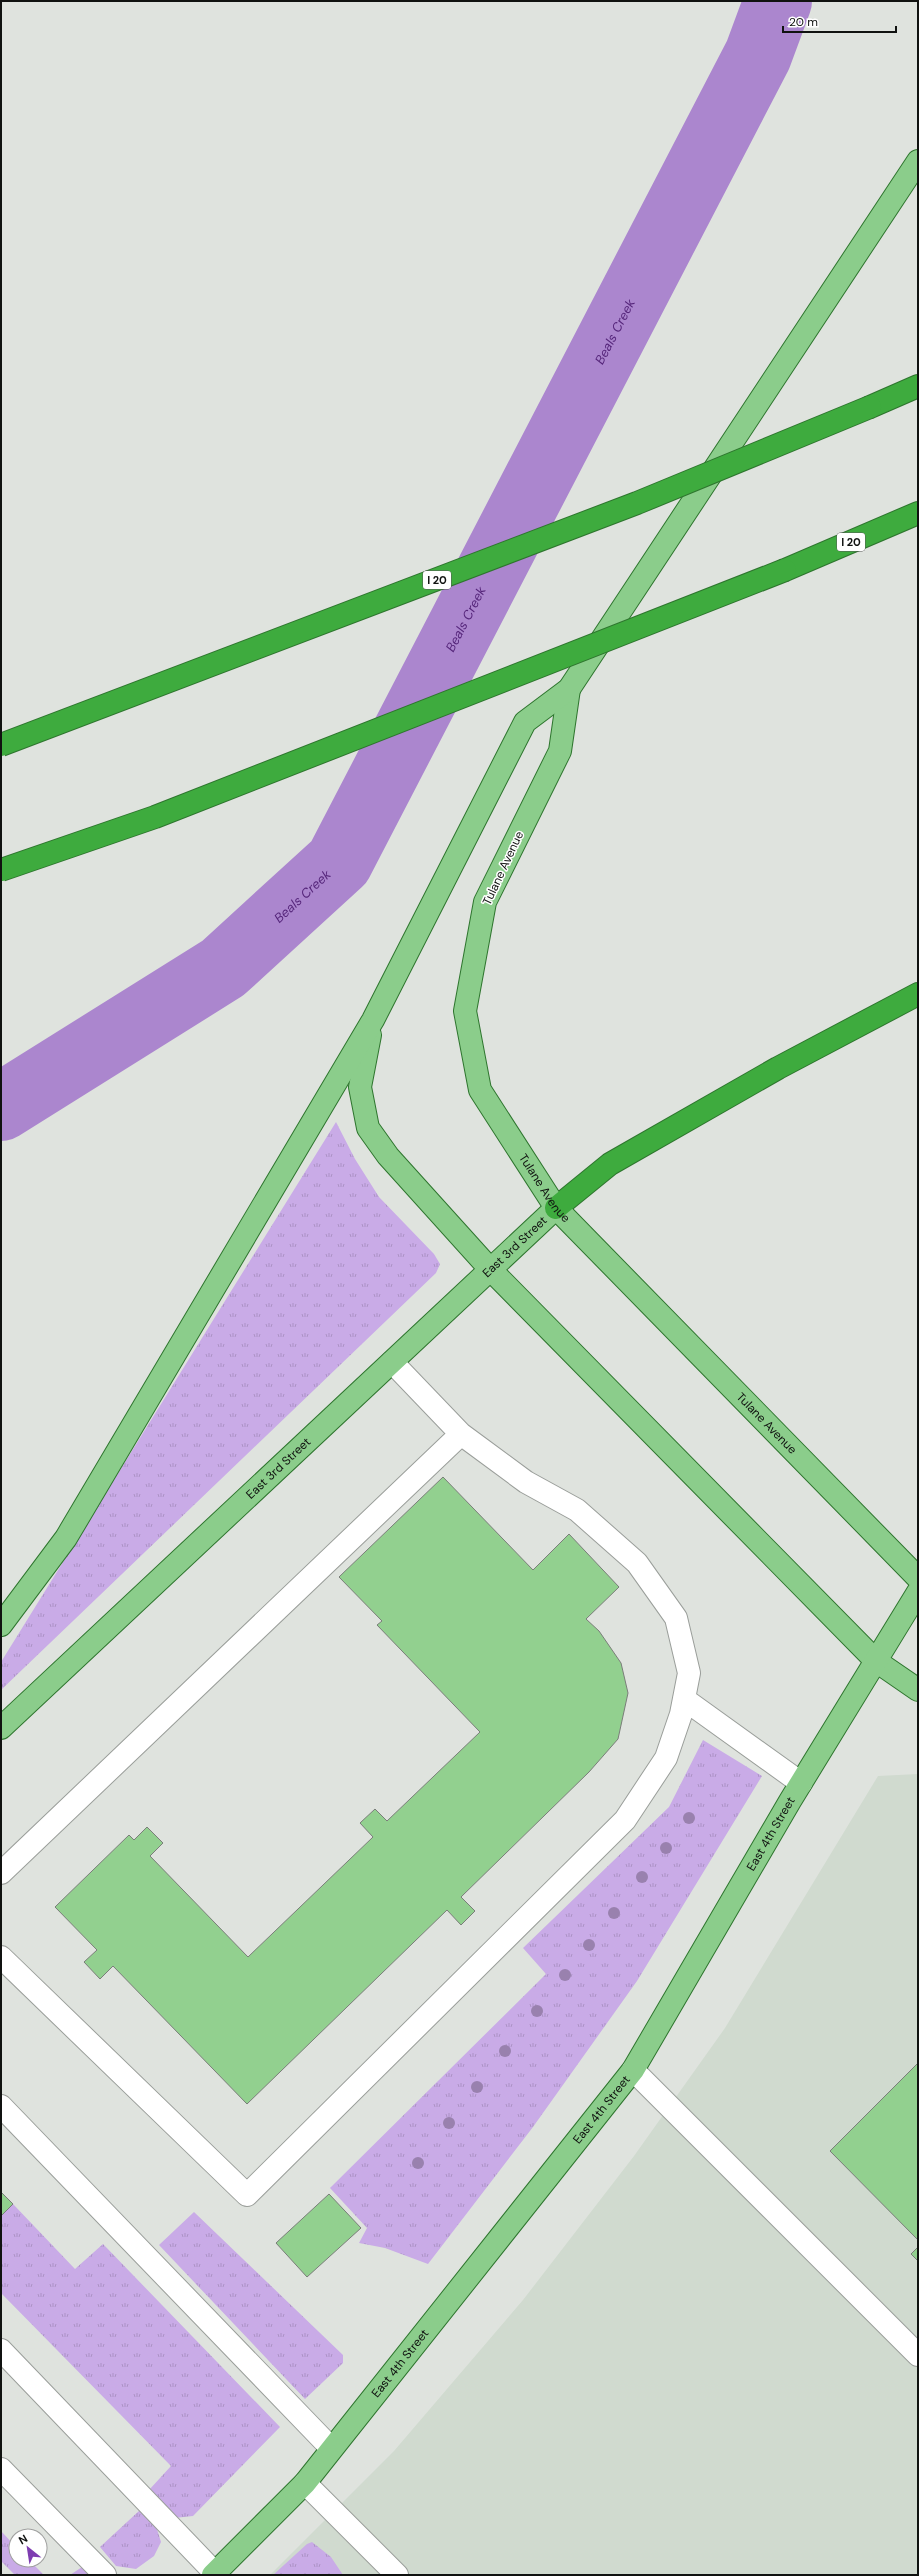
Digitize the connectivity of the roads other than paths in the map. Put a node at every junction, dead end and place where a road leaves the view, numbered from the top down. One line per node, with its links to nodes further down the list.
1 (918, 161): 4 (main road)
2 (918, 386): 5 (highway, I 20, bridge)
3 (918, 513): 6 (highway, I 20, bridge)
4 (569, 689): 8 (main road); 9 (main road, Tulane Avenue)
5 (1, 745)
6 (1, 870)
7 (918, 994): 9 (highway)
8 (373, 1020): 10 (main road); 15 (main road)
9 (556, 1208): 10 (main road, East 3rd Street); 13 (main road, Tulane Avenue)
10 (490, 1269): 11 (main road, East 3rd Street); 16 (main road)
11 (392, 1362): 12 (lane); 19 (main road, East 3rd Street)
12 (461, 1434): 18 (lane); 21 (lane)
13 (918, 1578)
14 (918, 1592): 16 (main road, East 4th Street)
15 (1, 1625)
16 (876, 1661): 17 (main road); 20 (main road, East 4th Street)
17 (918, 1690)
18 (684, 1698): 20 (lane); 22 (lane)
19 (1, 1728)
20 (801, 1783): 23 (main road, East 4th Street)
21 (1, 1872)
22 (1, 1957)
23 (633, 2070): 26 (lane); 27 (main road, East 4th Street)
24 (1, 2106): 27 (lane)
25 (1, 2350): 30 (lane)
26 (918, 2355)
27 (331, 2448): 29 (main road, East 4th Street)
28 (1, 2469): 31 (lane)
29 (304, 2483): 30 (main road, East 4th Street); 32 (lane)
30 (214, 2574)
31 (105, 2575)
32 (397, 2575)

